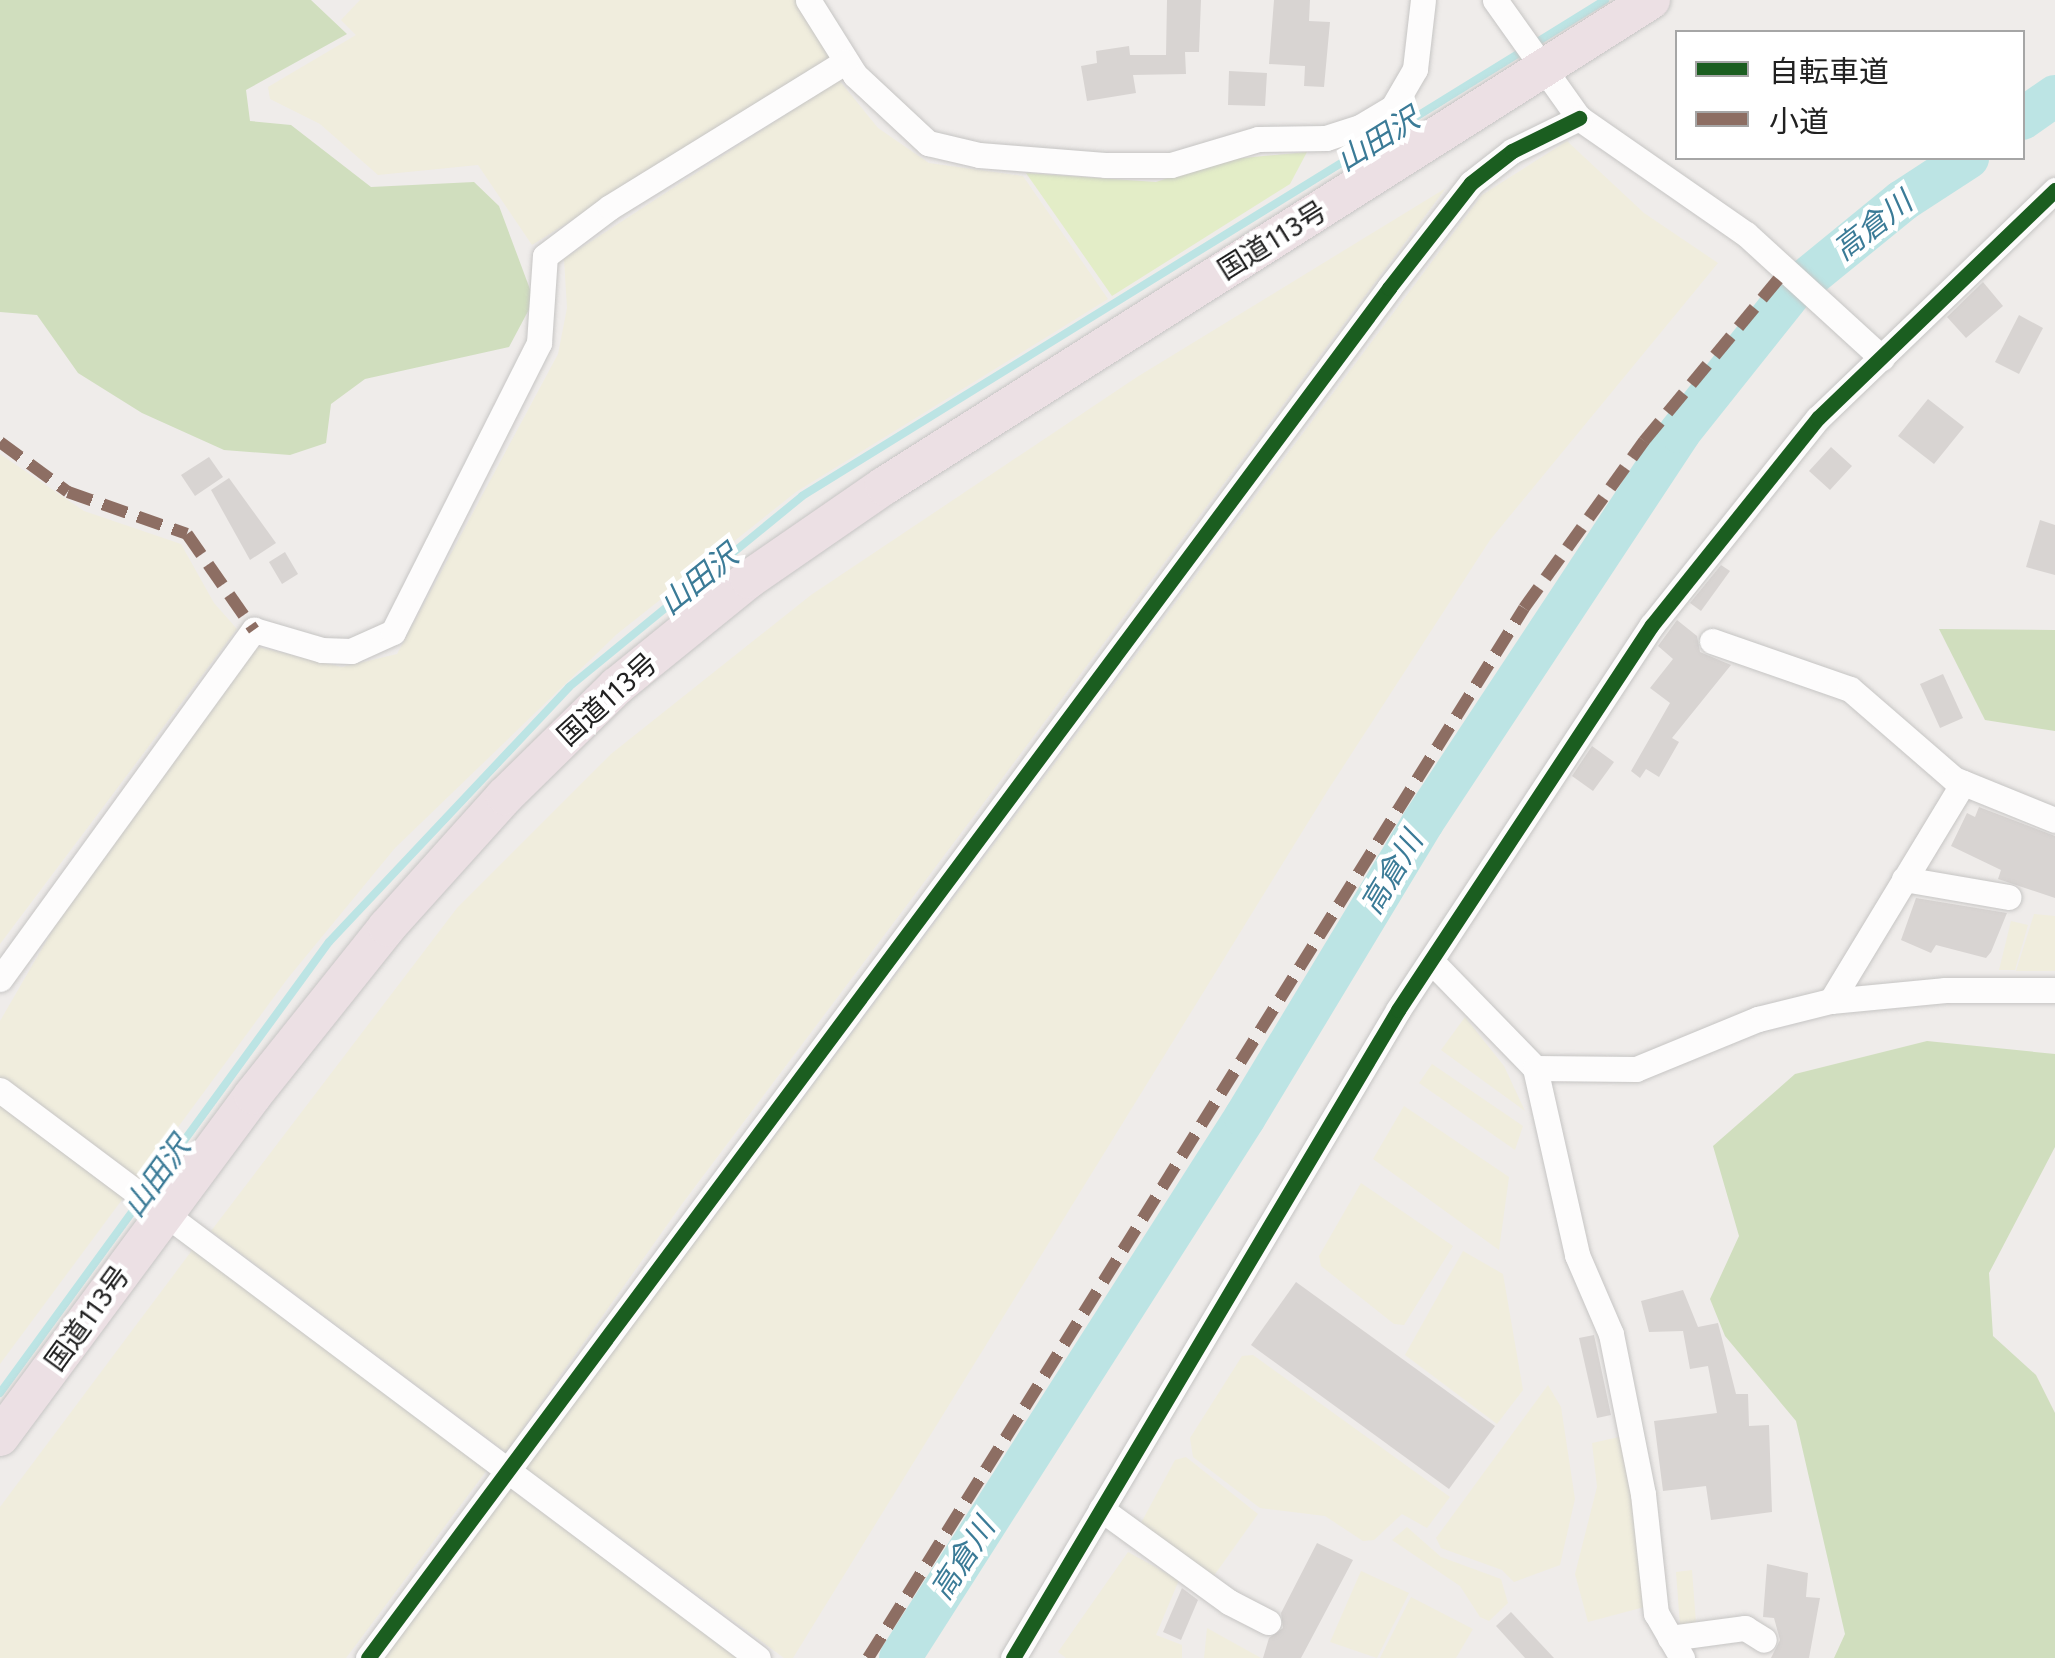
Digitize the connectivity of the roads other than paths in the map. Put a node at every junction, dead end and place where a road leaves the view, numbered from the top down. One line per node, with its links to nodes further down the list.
1 (808, 0): 5 (street)
2 (1423, 0): 5 (street)
3 (1495, 0): 6 (street)
4 (1651, 0): 6 (highway, 国道113号)
5 (845, 62): 16 (street)
6 (1540, 69): 7 (street); 21 (highway, 国道113号)
7 (1578, 118): 9 (street); 23 (street)
8 (2055, 190): 9 (street)
9 (1882, 358): 15 (street)
10 (1712, 641): 11 (street)
11 (1963, 783): 12 (street); 13 (street)
12 (2055, 820)
13 (1904, 879): 14 (street); 18 (street)
14 (2008, 897)
15 (1432, 962): 19 (street); 24 (street)
16 (0, 979)
17 (2055, 990): 18 (street)
18 (1830, 1001): 19 (street)
19 (1534, 1068): 27 (street)
20 (0, 1090): 21 (street)
21 (164, 1213): 22 (highway, 国道113号); 23 (street)
22 (0, 1437)
23 (510, 1470): 28 (street); 29 (street)
24 (1102, 1509): 25 (street); 30 (street)
25 (1268, 1622)
26 (1764, 1640): 27 (street)
27 (1676, 1648)
28 (368, 1658)
29 (758, 1658)
30 (1013, 1658)

